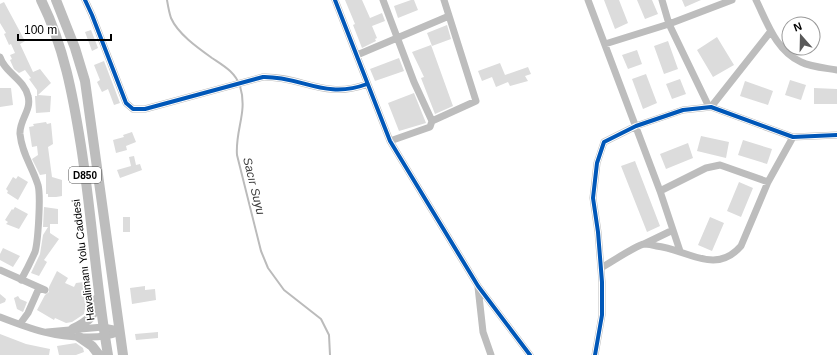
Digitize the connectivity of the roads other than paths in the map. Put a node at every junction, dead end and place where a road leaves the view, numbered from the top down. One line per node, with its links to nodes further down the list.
1 (41, 0): 35 (highway, Havalimanı Yolu Caddesi / D850)
2 (56, 0): 38 (highway, D850)
3 (84, 0): 19 (street)
4 (335, 0): 16 (street)
5 (383, 0): 14 (street)
6 (444, 0): 11 (street)
7 (588, 0): 15 (street)
8 (662, 0): 12 (street)
9 (732, 0): 12 (street)
10 (756, 0): 13 (street)
11 (449, 16): 14 (street); 21 (street)
12 (669, 24): 15 (street); 20 (street)
13 (771, 31): 18 (street); 20 (street)
14 (397, 37): 16 (street); 21 (street)
15 (605, 44): 22 (street)
16 (357, 55): 19 (street)
17 (0, 57): 33 (street)
18 (837, 70)
19 (367, 84): 25 (street)
20 (710, 107): 22 (street); 24 (street)
21 (432, 121): 25 (street)
22 (636, 126): 27 (street); 31 (street)
23 (837, 135): 24 (street)
24 (793, 137): 26 (street)
25 (390, 141): 34 (street)
26 (768, 182): 27 (street); 30 (street)
27 (660, 191): 28 (street)
28 (673, 230): 29 (street); 30 (street)
29 (644, 244): 30 (street); 31 (street)
30 (680, 251)
31 (601, 268): 48 (street)
32 (0, 270): 33 (street)
33 (21, 280): 37 (street)
34 (478, 286): 41 (street); 45 (street)
35 (99, 292): 39 (highway, Havalimanı Yolu Caddesi / D850); 40 (highway)
36 (0, 317): 37 (street)
37 (20, 324): 40 (street)
38 (120, 331): 39 (street); 44 (highway, D850)
39 (104, 332): 40 (street); 43 (highway, Havalimanı Yolu Caddesi / D850)
40 (76, 333): 42 (highway)
41 (525, 349): 46 (street); 47 (street)
42 (99, 355)
43 (108, 355)
44 (123, 355)
45 (491, 355)
46 (530, 355)
47 (535, 355)
48 (595, 355)

